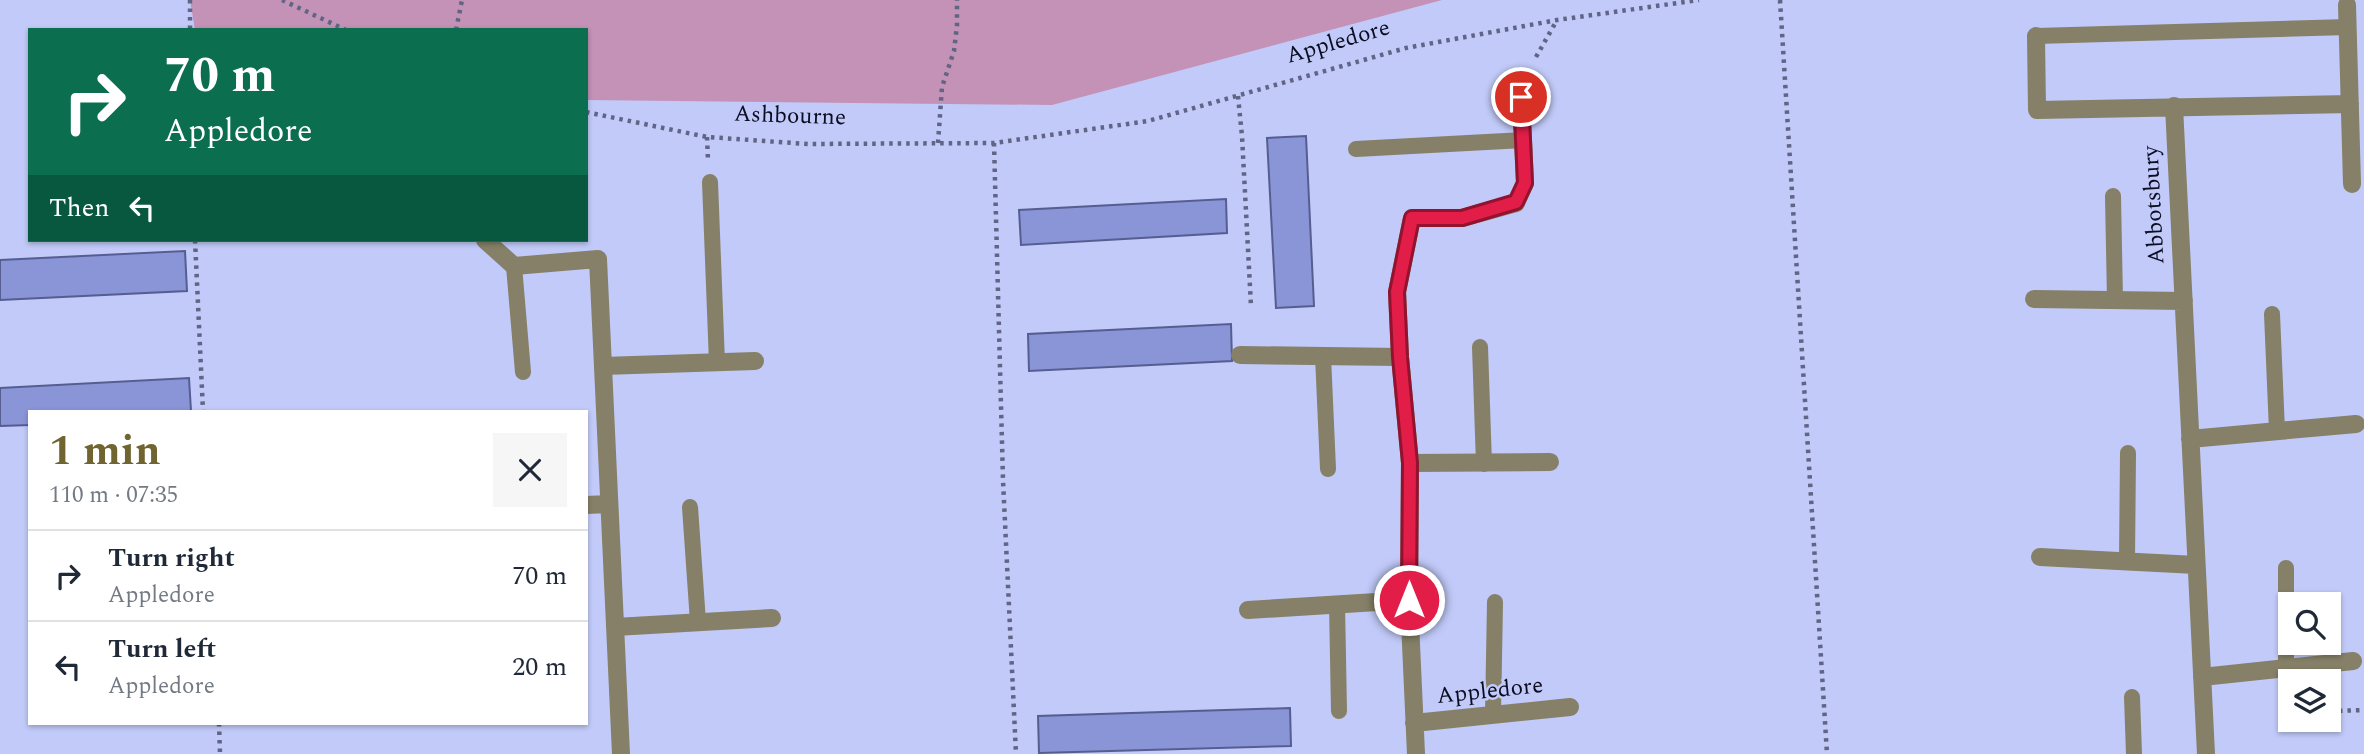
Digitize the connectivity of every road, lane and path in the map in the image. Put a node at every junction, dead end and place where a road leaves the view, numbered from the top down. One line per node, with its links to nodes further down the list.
1 (190, 0): 10 (path)
2 (282, 0): 11 (path)
3 (462, 0): 12 (path)
4 (957, 0): 20 (path)
5 (1699, 0): 8 (path, Appledore)
6 (1780, 0): 80 (path)
7 (2347, 5): 9 (street)
8 (1558, 20): 14 (path); 15 (path, Appledore)
9 (2348, 27): 13 (lane); 16 (street)
10 (190, 28)
11 (342, 28)
12 (456, 28)
13 (2036, 36): 17 (street)
14 (1520, 76): 19 (street, Appledore)
15 (1238, 96): 21 (path, Appledore); 32 (path)
16 (2350, 104): 17 (street); 24 (street)
17 (2174, 106): 31 (street, Abbotsbury)
18 (588, 112): 20 (path, Ashbourne)
19 (1524, 140): 22 (lane); 37 (street, Appledore)
20 (938, 143): 21 (path, Ashbourne)
21 (994, 143): 78 (path)
22 (1356, 149)
23 (710, 182): 39 (lane)
24 (2352, 184)
25 (2113, 196): 30 (lane)
26 (195, 242): 42 (path)
27 (487, 242): 28 (street)
28 (514, 266): 40 (street); 41 (lane)
29 (2034, 299): 30 (street)
30 (2115, 300): 31 (street)
31 (2184, 301): 45 (street, Abbotsbury)
32 (1251, 306)
33 (2272, 314): 44 (lane)
34 (1480, 347): 49 (lane)
35 (1240, 355): 36 (street)
36 (1323, 356): 37 (street); 50 (lane)
37 (1400, 357): 48 (street, Appledore)
38 (755, 361): 39 (street)
39 (717, 363): 40 (street)
40 (603, 366): 51 (street)
41 (523, 372)
42 (203, 410)
43 (2356, 424): 44 (street)
44 (2277, 431): 45 (street)
45 (2190, 439): 56 (street, Abbotsbury)
46 (2128, 453): 55 (lane)
47 (1550, 462): 49 (street)
48 (1410, 463): 49 (street); 58 (street, Appledore)
49 (1484, 464)
50 (1328, 469)
51 (609, 504): 52 (street); 64 (street)
52 (588, 505)
53 (690, 507): 63 (lane)
54 (2040, 557): 55 (street)
55 (2127, 561): 56 (street)
56 (2196, 565): 67 (street, Abbotsbury)
57 (2286, 568): 66 (lane)
58 (1409, 600): 60 (street); 74 (street, Appledore)
59 (1495, 602): 73 (lane)
60 (1337, 604): 61 (street); 72 (lane)
61 (1248, 610)
62 (772, 618): 63 (street)
63 (698, 622): 64 (street)
64 (615, 627): 77 (street)
65 (2353, 661): 66 (street)
66 (2286, 668): 67 (street)
67 (2202, 677): 82 (street, Abbotsbury)
68 (2132, 698): 81 (lane)
69 (1570, 707): 73 (street, Appledore)
70 (2341, 710): 71 (path)
71 (2364, 710)
72 (1339, 711)
73 (1493, 715): 74 (street, Appledore)
74 (1414, 723): 79 (street, Appledore)
75 (219, 725): 76 (path)
76 (220, 754)
77 (621, 754)
78 (1016, 754)
79 (1416, 754)
80 (1827, 754)
81 (2134, 754)
82 (2206, 754)

